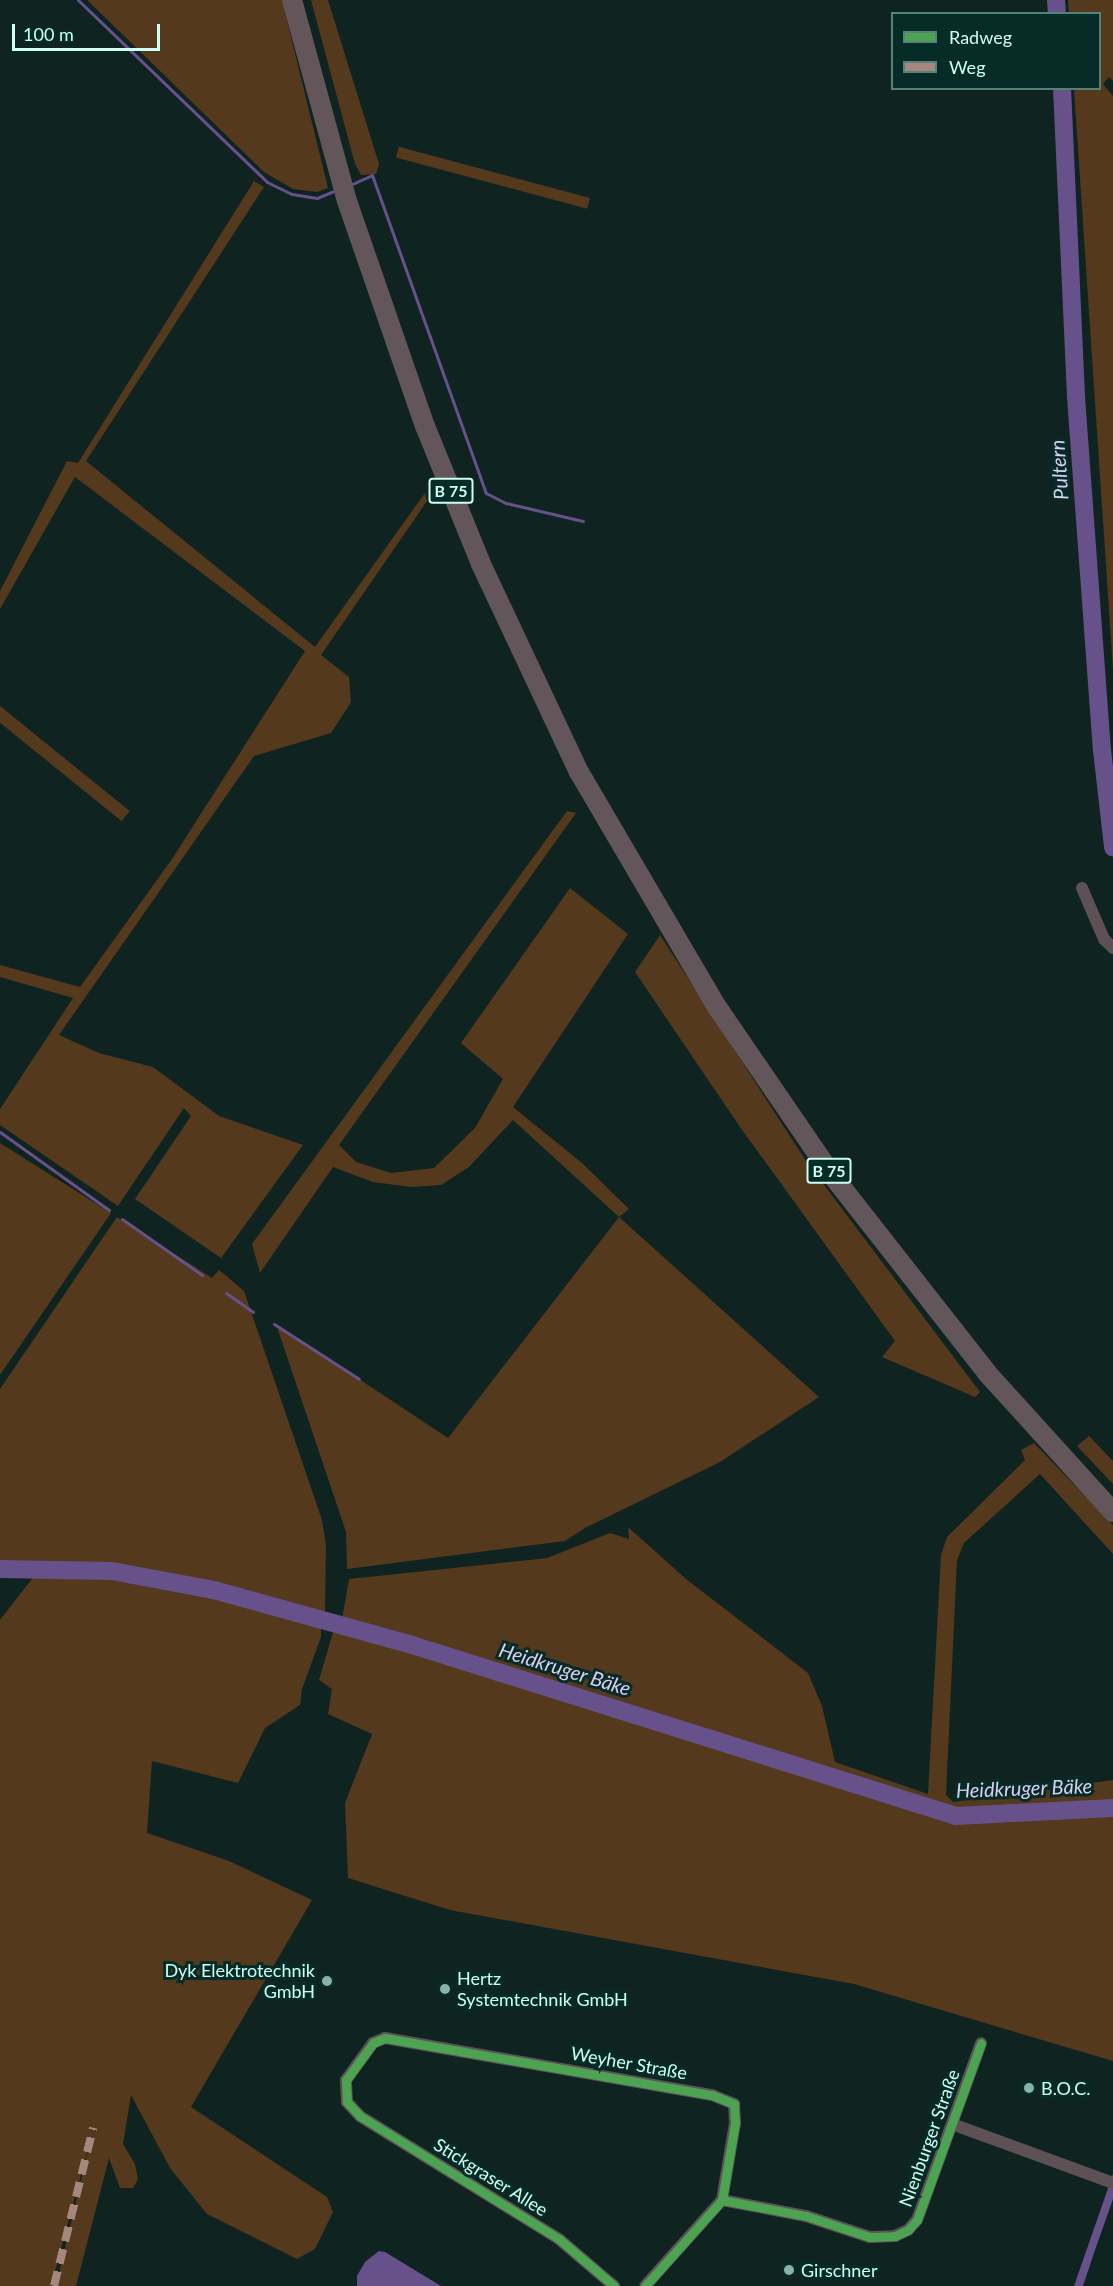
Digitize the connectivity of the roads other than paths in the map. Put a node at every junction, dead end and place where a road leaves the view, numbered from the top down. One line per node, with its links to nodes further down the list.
1 (292, 0): 3 (highway, B 75)
2 (304, 0): 3 (highway, B 75)
3 (344, 172): 4 (highway, B 75)
4 (352, 199): 7 (highway, B 75); 8 (highway, B 75)
5 (1082, 888): 6 (street)
6 (1113, 948)
7 (1113, 1496)
8 (1113, 1512)
9 (981, 2043): 11 (street, Nienburger Straße)
10 (347, 2102): 13 (street, Weyher Straße); 14 (street, Stickgraser Allee)
11 (952, 2124): 12 (street, Nienburger Straße); 13 (street, Nienburger Straße)
12 (1111, 2182)
13 (722, 2200): 15 (street)
14 (614, 2286)
15 (645, 2286)

